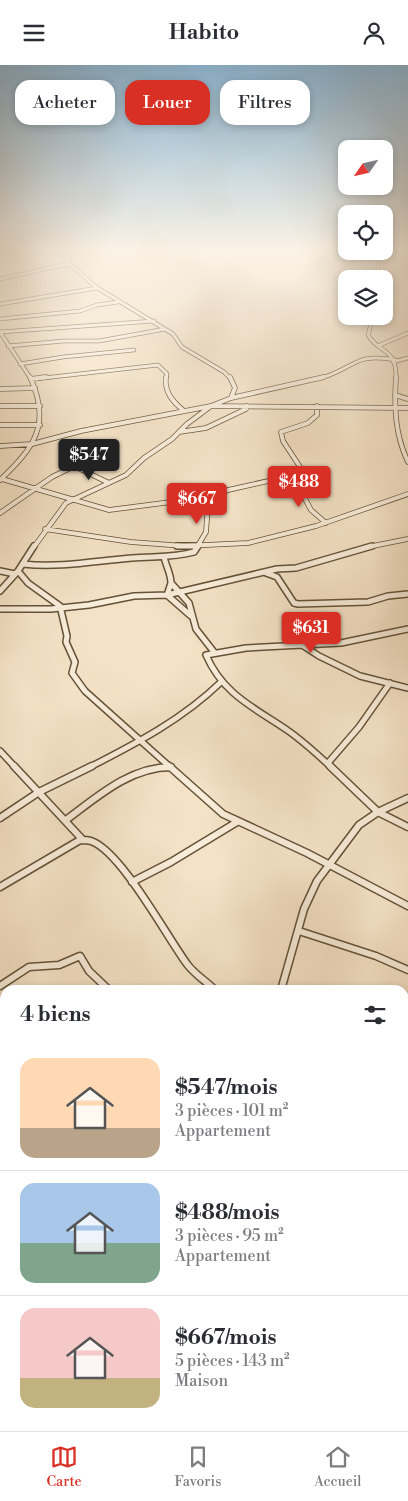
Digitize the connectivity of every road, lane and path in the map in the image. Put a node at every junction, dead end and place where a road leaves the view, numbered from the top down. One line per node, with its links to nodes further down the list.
1 (63, 313): 3 (street)
2 (139, 313): 4 (street)
3 (0, 319)
4 (154, 321): 6 (street); 8 (street)
5 (370, 325): 9 (street)
6 (165, 329): 10 (street); 19 (street)
7 (408, 333): 9 (street)
8 (0, 334): 10 (street)
9 (380, 345): 13 (street)
10 (8, 346): 14 (street)
11 (134, 350): 14 (street)
12 (408, 358): 13 (street)
13 (394, 360): 18 (street); 19 (street)
14 (20, 363): 15 (street)
15 (30, 379): 16 (street); 29 (street)
16 (34, 388): 17 (street); 23 (street)
17 (0, 389)
18 (395, 395): 20 (street); 27 (street)
19 (234, 397): 21 (street); 24 (street)
20 (408, 399)
21 (211, 405): 24 (street); 29 (street); 32 (street)
22 (0, 406): 23 (street)
23 (40, 406): 31 (street)
24 (241, 406): 25 (street)
25 (247, 406): 26 (street); 32 (street)
26 (317, 406): 27 (street); 38 (street)
27 (394, 407): 28 (street); 36 (street)
28 (408, 408)
29 (184, 411): 33 (street)
30 (0, 425): 31 (street)
31 (40, 425): 33 (street)
32 (179, 432): 40 (street)
33 (32, 444): 34 (street); 39 (street)
34 (0, 446)
35 (101, 453): 37 (street)
36 (408, 462)
37 (74, 466): 40 (street); 41 (street)
38 (293, 476): 44 (street); 46 (street)
39 (1, 480): 41 (street)
40 (109, 483): 43 (street)
41 (34, 488): 43 (street); 45 (street)
42 (408, 494): 46 (street)
43 (71, 500): 44 (street); 47 (street)
44 (205, 501): 49 (street)
45 (0, 513)
46 (326, 523): 49 (street)
47 (45, 529): 49 (street); 51 (street)
48 (408, 539): 54 (street)
49 (198, 545): 50 (street)
50 (164, 557): 51 (street); 55 (street)
51 (23, 564): 53 (street)
52 (0, 571): 53 (street)
53 (17, 573): 56 (street); 60 (street)
54 (265, 573): 57 (street); 58 (street)
55 (171, 583): 57 (street); 59 (street)
56 (0, 591)
57 (180, 592): 59 (street); 62 (street)
58 (408, 594)
59 (167, 595): 60 (street); 62 (street)
60 (61, 608): 61 (street); 69 (street)
61 (0, 609)
62 (191, 616): 65 (street)
63 (408, 629): 64 (street)
64 (302, 645): 65 (street); 67 (street)
65 (214, 652): 66 (street)
66 (221, 682): 69 (street); 71 (street)
67 (390, 683): 68 (street); 71 (street)
68 (408, 688)
69 (140, 741): 72 (street); 73 (street)
70 (0, 751): 73 (street)
71 (328, 763): 75 (street)
72 (170, 767): 77 (street); 78 (street)
73 (39, 791): 76 (street); 77 (street)
74 (408, 799): 75 (street)
75 (378, 812): 79 (street); 81 (street)
76 (0, 818)
77 (66, 820): 80 (street)
78 (237, 822): 81 (street); 82 (street)
79 (408, 827)
80 (82, 839): 82 (street); 83 (street)
81 (328, 864): 84 (street); 85 (street)
82 (132, 882): 89 (street)
83 (0, 887)
84 (408, 906)
85 (299, 931): 86 (street); 90 (street)
86 (408, 970)
87 (1, 985): 88 (street)
88 (104, 985)
89 (210, 985)
90 (283, 985)

